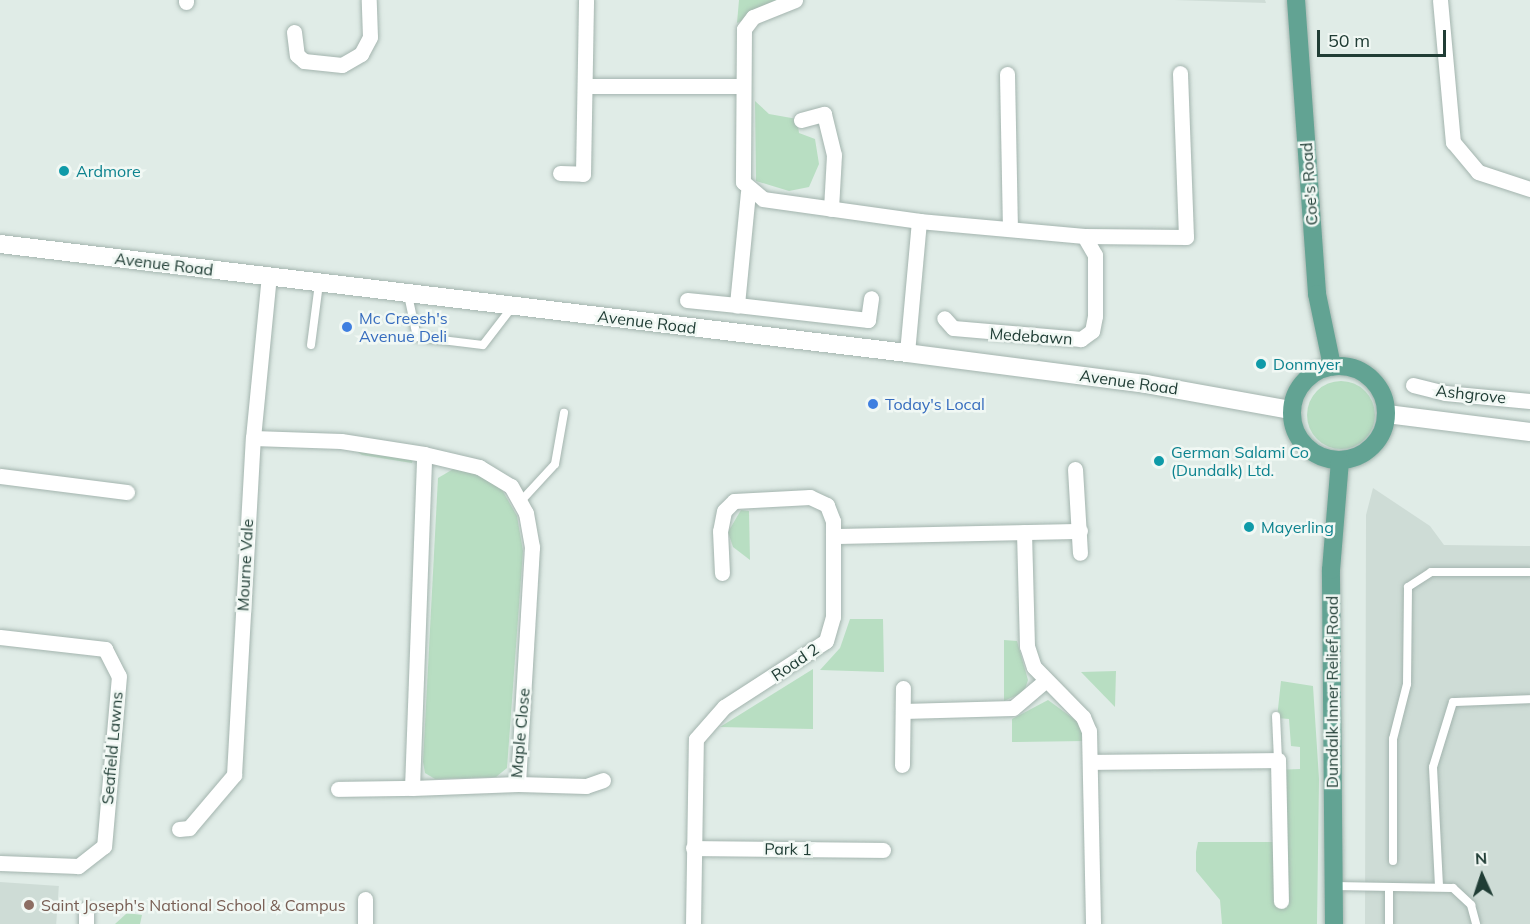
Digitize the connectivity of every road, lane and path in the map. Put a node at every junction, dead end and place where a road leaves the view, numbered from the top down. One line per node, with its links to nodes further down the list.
1 (369, 0): 6 (street)
2 (586, 0): 9 (street)
3 (795, 0): 10 (street)
4 (1296, 0): 30 (main road, Coe's Road)
5 (1440, 0): 13 (street)
6 (294, 32)
7 (1180, 73): 18 (street)
8 (1007, 74): 17 (street)
9 (588, 86): 10 (street); 12 (street)
10 (743, 86): 14 (street)
11 (801, 120): 15 (street)
12 (560, 173)
13 (1530, 189)
14 (748, 192): 15 (street); 25 (street)
15 (831, 209): 16 (street)
16 (919, 221): 17 (street); 29 (street)
17 (1010, 228): 18 (street)
18 (1084, 236): 27 (street, Medebawn)
19 (0, 244): 20 (main road, Avenue Road)
20 (269, 276): 21 (main road, Avenue Road); 37 (street, Mourne Vale)
21 (319, 283): 22 (main road, Avenue Road); 28 (lane)
22 (408, 293): 26 (main road, Avenue Road); 26 (lane)
23 (871, 298): 25 (street)
24 (687, 300): 25 (street)
25 (737, 305)
26 (513, 306): 29 (main road, Avenue Road)
27 (944, 318)
28 (311, 345)
29 (907, 353): 33 (main road, Avenue Road)
30 (1332, 366): 33 (main road); 35 (main road)
31 (1413, 385): 32 (street, Ashgrove)
32 (1530, 400)
33 (1292, 411): 39 (main road)
34 (564, 413): 43 (lane)
35 (1387, 414): 36 (main road); 39 (main road)
36 (1530, 432)
37 (253, 438): 38 (street); 63 (street, Mourne Vale)
38 (424, 454): 43 (street); 61 (street)
39 (1340, 461): 68 (main road, Dundalk Inner Relief Road)
40 (1075, 469): 44 (street)
41 (0, 476): 42 (street)
42 (128, 492)
43 (521, 501): 60 (street, Maple Close)
44 (1080, 531): 45 (street); 47 (street)
45 (1024, 532): 46 (street); 51 (street)
46 (833, 536): 49 (street, Road 2); 64 (street, Road 2)
47 (1080, 553)
48 (1530, 572): 66 (lane)
49 (722, 573)
50 (0, 637): 67 (street, Seafield Lawns)
51 (1045, 681): 54 (street); 57 (street)
52 (903, 688): 54 (street)
53 (1530, 699): 69 (lane)
54 (903, 711): 58 (street)
55 (1276, 716): 56 (lane)
56 (1278, 760): 57 (street); 72 (street)
57 (1090, 762): 75 (street)
58 (902, 765)
59 (603, 780): 60 (street)
60 (518, 784): 61 (street, Maple Close)
61 (412, 788): 62 (street, Maple Close)
62 (338, 789)
63 (179, 828)
64 (693, 848): 65 (street, Park 1); 74 (street, Road 2)
65 (883, 850)
66 (1393, 861)
67 (0, 863)
68 (1334, 886): 70 (lane); 76 (main road, Dundalk Inner Relief Road)
69 (1439, 886): 70 (lane); 78 (lane)
70 (1389, 887): 77 (lane)
71 (365, 899): 73 (street)
72 (1281, 901)
73 (365, 924)
74 (693, 924)
75 (1093, 924)
76 (1335, 924)
77 (1389, 924)
78 (1476, 924)

